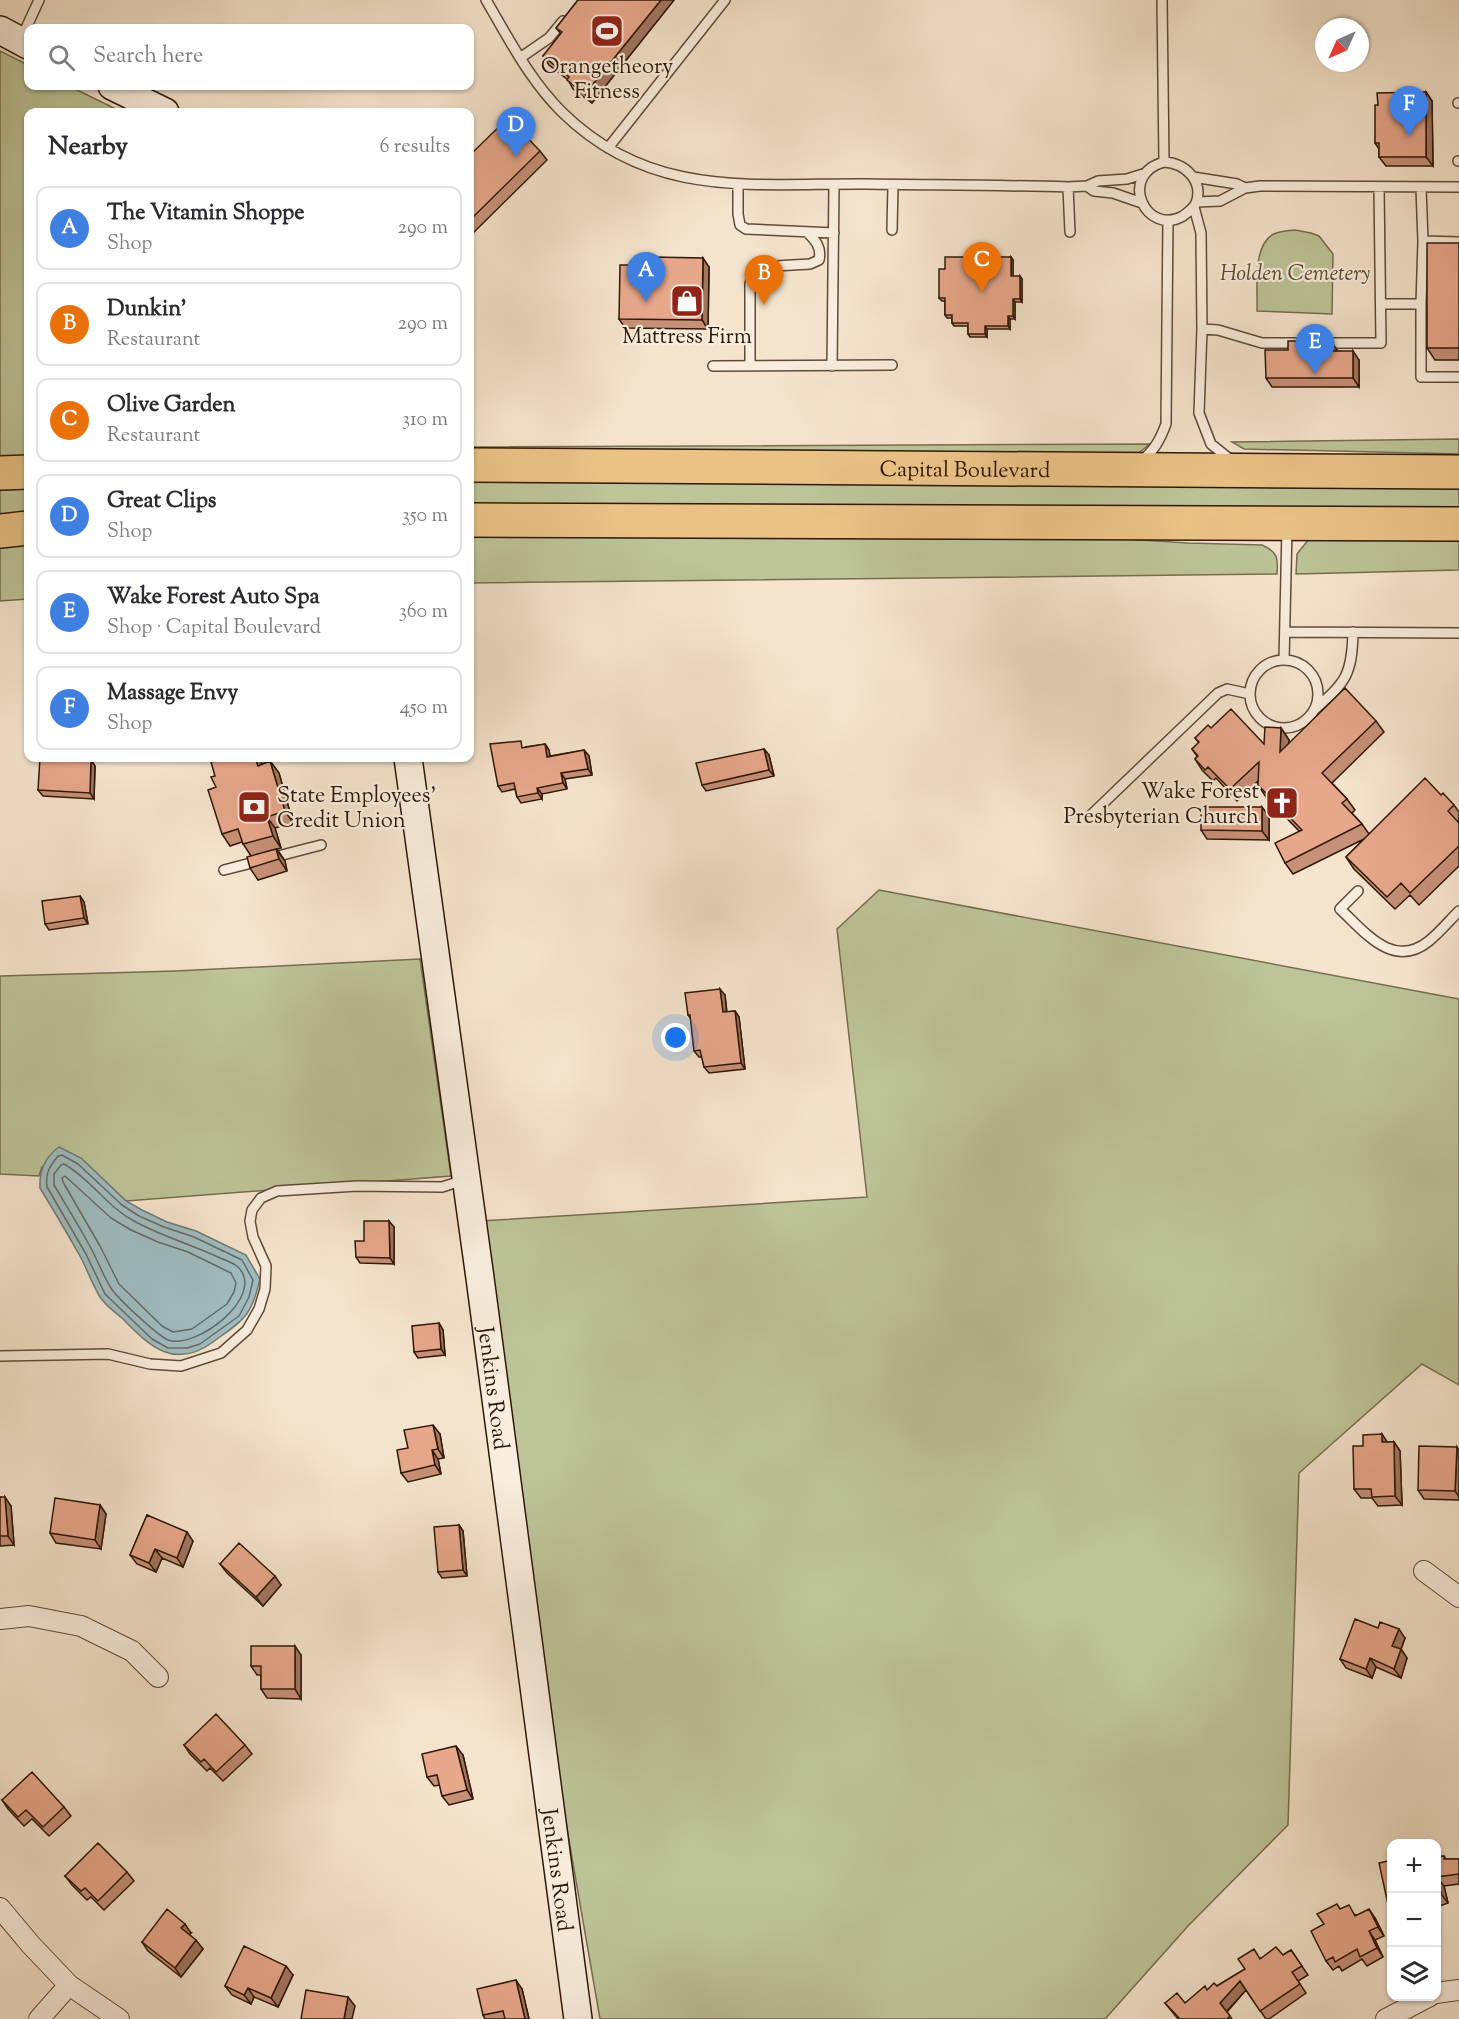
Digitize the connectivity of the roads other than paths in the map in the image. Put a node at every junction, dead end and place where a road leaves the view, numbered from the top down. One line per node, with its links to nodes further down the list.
1 (39, 0): 6 (lane)
2 (486, 0): 9 (lane)
3 (725, 0): 12 (lane)
4 (1162, 0): 13 (lane)
5 (567, 15): 9 (lane)
6 (25, 24)
7 (24, 25): 8 (lane)
8 (16, 39)
9 (520, 58): 12 (lane)
10 (120, 90): 11 (street)
11 (157, 108)
12 (608, 148): 16 (lane)
13 (1164, 162): 14 (lane); 15 (lane)
14 (1146, 173): 19 (lane); 25 (lane)
15 (1193, 177): 23 (lane); 26 (lane)
16 (738, 184): 17 (lane); 29 (lane)
17 (834, 185): 18 (lane); 31 (lane)
18 (893, 185): 20 (lane); 28 (lane)
19 (1087, 186): 20 (lane); 25 (lane)
20 (1068, 187): 30 (lane)
21 (1379, 187): 23 (lane); 24 (lane); 34 (lane)
22 (1459, 187): 24 (lane)
23 (1245, 188): 26 (lane)
24 (1421, 188): 32 (lane)
25 (1142, 203): 27 (lane)
26 (1196, 204): 27 (lane); 36 (lane)
27 (1168, 220): 43 (lane)
28 (892, 230)
29 (807, 232): 31 (lane); 38 (lane)
30 (1070, 232)
31 (834, 233): 39 (lane)
32 (1423, 241): 33 (lane); 35 (lane)
33 (1459, 242)
34 (1381, 304): 35 (lane); 36 (lane)
35 (1421, 304): 41 (lane)
36 (1202, 329): 44 (lane)
37 (713, 366): 38 (lane)
38 (750, 366): 39 (lane)
39 (832, 366): 40 (lane)
40 (892, 366)
41 (1459, 377)
42 (474, 465): 43 (highway, Capital Boulevard)
43 (1131, 470): 44 (highway, Capital Boulevard)
44 (1246, 471): 46 (highway, Capital Boulevard)
45 (24, 472): 47 (highway)
46 (1459, 472)
47 (0, 473)
48 (474, 520): 49 (highway)
49 (1287, 523): 50 (highway); 53 (lane)
50 (1459, 524)
51 (24, 528): 52 (highway)
52 (0, 531)
53 (1285, 632): 54 (lane); 56 (lane)
54 (1353, 632): 55 (lane); 58 (lane)
55 (1459, 633)
56 (1284, 660): 57 (lane); 58 (lane)
57 (1250, 694): 58 (lane); 60 (lane)
58 (1314, 711)
59 (409, 762): 65 (street, Jenkins Road)
60 (1091, 815)
61 (321, 845): 62 (lane)
62 (224, 870)
63 (1358, 891): 64 (lane)
64 (1459, 911)
65 (467, 1179): 66 (lane); 78 (street, Jenkins Road)
66 (0, 1356)
67 (1424, 1571): 68 (street)
68 (1459, 1597)
69 (0, 1619): 70 (street)
70 (158, 1677)
71 (0, 1908): 72 (street)
72 (69, 1985): 76 (street); 77 (street)
73 (1459, 1990): 74 (street)
74 (1441, 1992)
75 (1420, 2001): 79 (street)
76 (39, 2019)
77 (119, 2019)
78 (578, 2019)
79 (1386, 2019)

